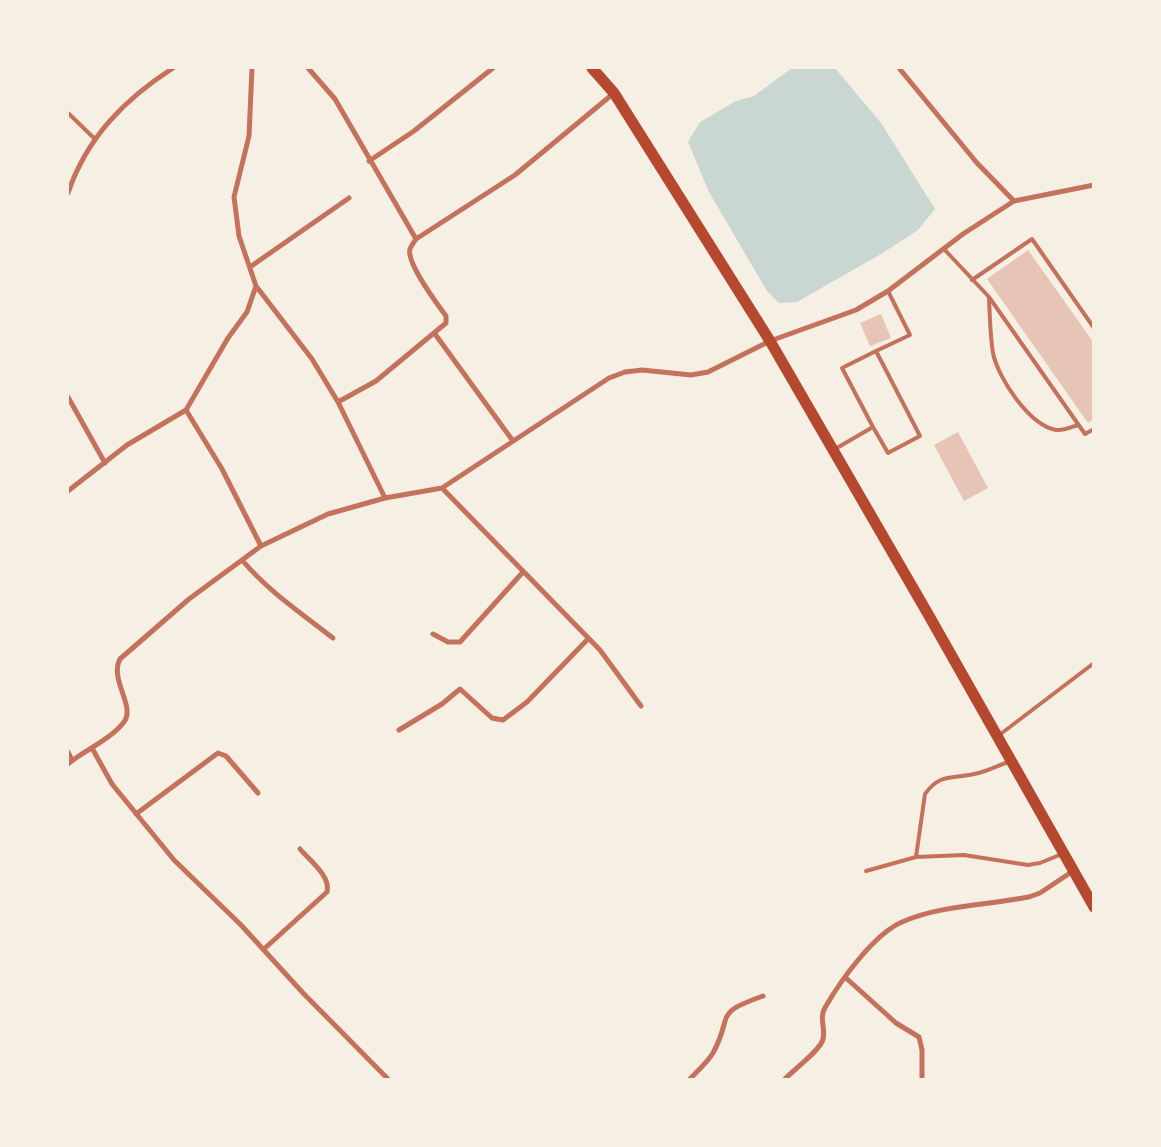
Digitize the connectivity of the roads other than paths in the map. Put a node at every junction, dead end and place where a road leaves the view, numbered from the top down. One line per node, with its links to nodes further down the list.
1 (173, 68): 9 (street)
2 (252, 68): 17 (street)
3 (308, 68): 10 (street)
4 (493, 68): 10 (street)
5 (592, 68): 7 (main road)
6 (899, 68): 14 (street)
7 (614, 92): 15 (street); 24 (main road)
8 (68, 113): 9 (lane)
9 (95, 139): 12 (street)
10 (369, 161): 15 (street)
11 (1094, 184): 14 (street)
12 (68, 193)
13 (349, 198): 17 (street)
14 (1014, 201): 16 (street)
15 (416, 239): 23 (street)
16 (944, 249): 18 (lane); 20 (street)
17 (250, 267): 19 (street)
18 (972, 280): 21 (lane); 22 (lane)
19 (256, 286): 27 (street); 28 (street)
20 (888, 291): 24 (street); 25 (lane)
21 (989, 297): 29 (lane); 29 (lane)
22 (1094, 328)
23 (435, 334): 27 (street); 32 (street)
24 (770, 341): 32 (street); 33 (main road)
25 (876, 351): 30 (lane); 30 (lane)
26 (68, 397): 34 (street)
27 (338, 402): 37 (street)
28 (186, 410): 34 (street); 38 (street)
29 (1078, 425): 31 (lane)
30 (873, 427): 33 (lane)
31 (1094, 429)
32 (514, 441): 35 (street)
33 (833, 450): 47 (main road)
34 (105, 463): 36 (street)
35 (442, 488): 37 (street); 40 (street)
36 (68, 490)
37 (385, 498): 38 (street)
38 (261, 546): 39 (street)
39 (242, 560): 42 (street); 48 (street)
40 (523, 572): 41 (street); 43 (street)
41 (433, 634)
42 (333, 638)
43 (588, 639): 45 (street); 46 (street)
44 (1094, 663): 47 (lane)
45 (641, 706)
46 (399, 730)
47 (997, 736): 50 (main road)
48 (92, 748): 51 (street); 53 (street)
49 (68, 752): 51 (street)
50 (1010, 761): 55 (main road); 56 (lane)
51 (70, 762)
52 (258, 794): 53 (street)
53 (136, 814): 60 (street)
54 (300, 849): 60 (street)
55 (1063, 853): 56 (lane); 58 (main road)
56 (916, 857): 57 (lane)
57 (866, 871)
58 (1073, 871): 59 (main road); 61 (street)
59 (1094, 907)
60 (264, 949): 63 (street)
61 (846, 978): 65 (street); 66 (street)
62 (763, 996): 64 (street)
63 (389, 1080)
64 (689, 1080)
65 (784, 1080)
66 (922, 1080)

